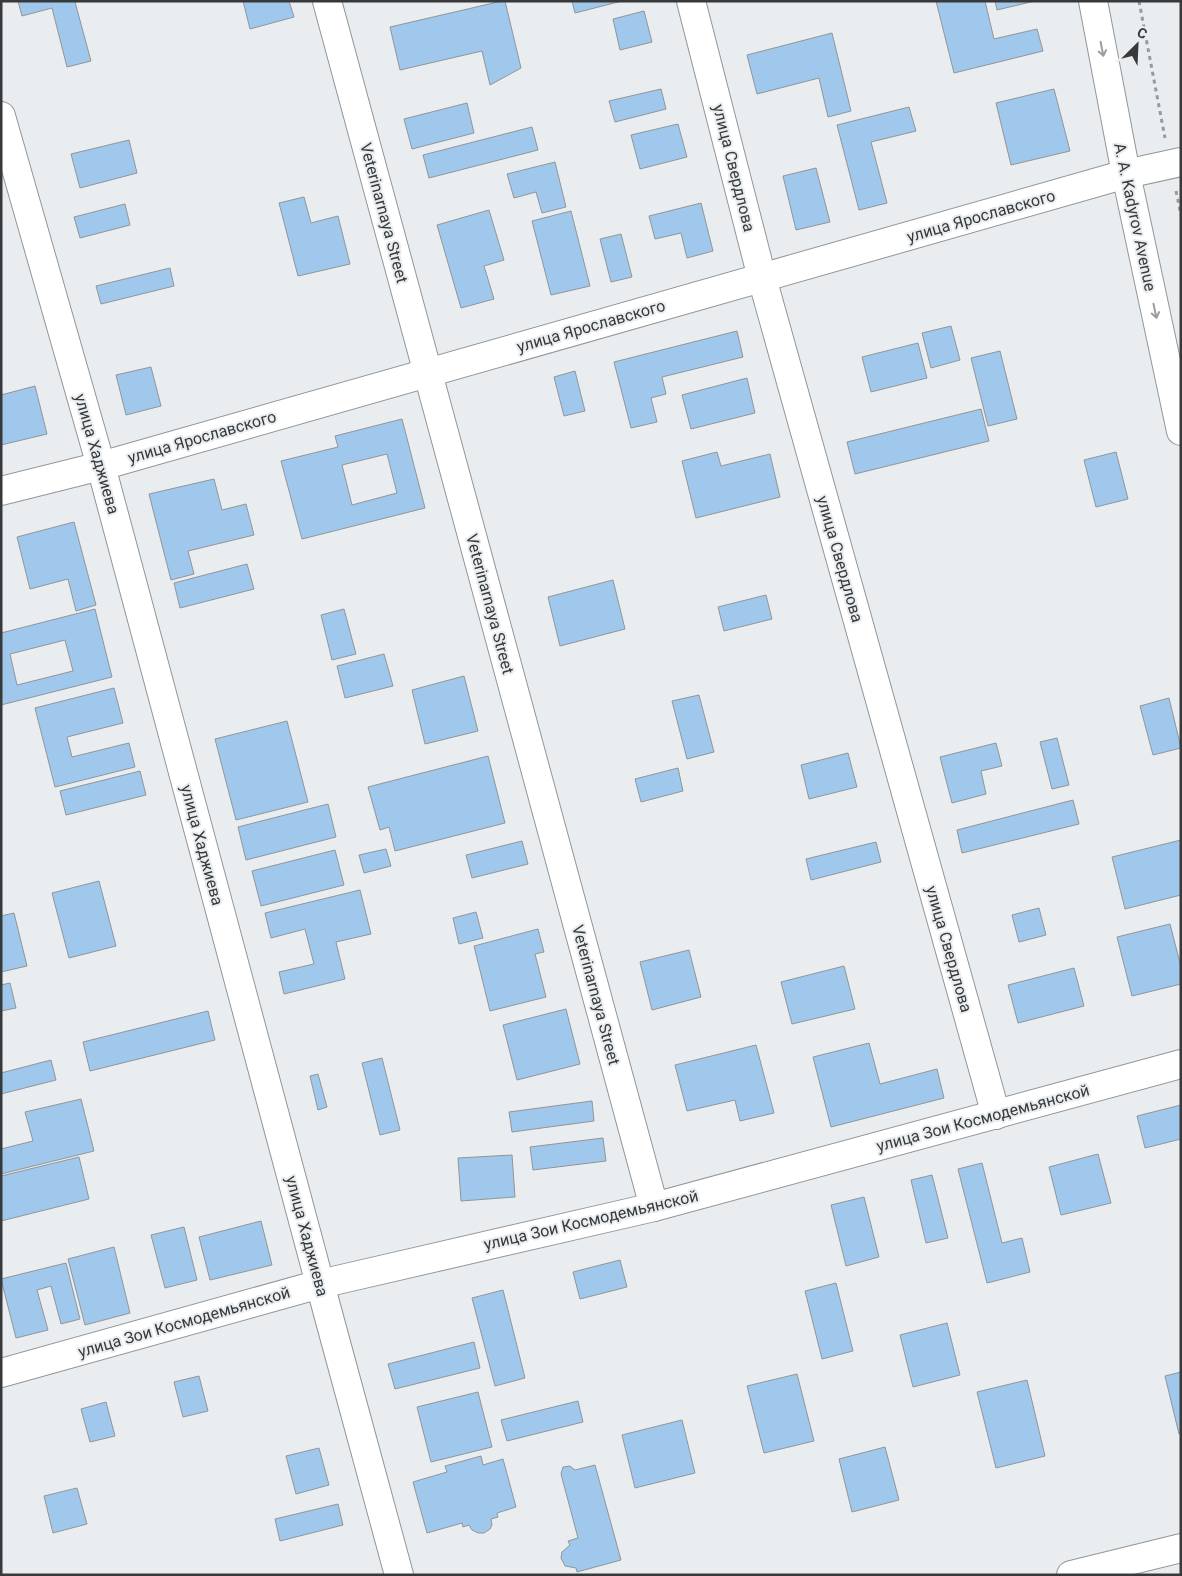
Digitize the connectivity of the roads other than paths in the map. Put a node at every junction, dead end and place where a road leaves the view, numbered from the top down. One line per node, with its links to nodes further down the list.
1 (327, 1): 8 (street, Veterinarnaya Street)
2 (691, 1): 7 (street, улица Свердлова)
3 (1093, 1): 6 (street, A. A. Kadyrov Avenue, one-way to 6)
4 (1, 116): 10 (street, улица Хаджиева)
5 (1175, 163): 6 (street, улица Ярославского)
6 (1126, 174): 7 (street, улица Ярославского); 9 (street, A. A. Kadyrov Avenue, one-way to 9)
7 (762, 278): 8 (street, улица Ярославского); 13 (street, улица Свердлова)
8 (427, 372): 10 (street, улица Ярославского); 14 (street, Veterinarnaya Street)
9 (1181, 431)
10 (101, 466): 11 (street, улица Ярославского); 15 (street, улица Хаджиева)
11 (1, 491)
12 (1181, 1064): 13 (street, улица Зои Космодемьянской)
13 (996, 1114): 14 (street, улица Зои Космодемьянской)
14 (654, 1207): 15 (street, улица Зои Космодемьянской)
15 (320, 1284): 16 (street, улица Зои Космодемьянской); 18 (street, улица Хаджиева)
16 (1, 1373)
17 (1181, 1548): 19 (street)
18 (399, 1575)
19 (1071, 1575)

